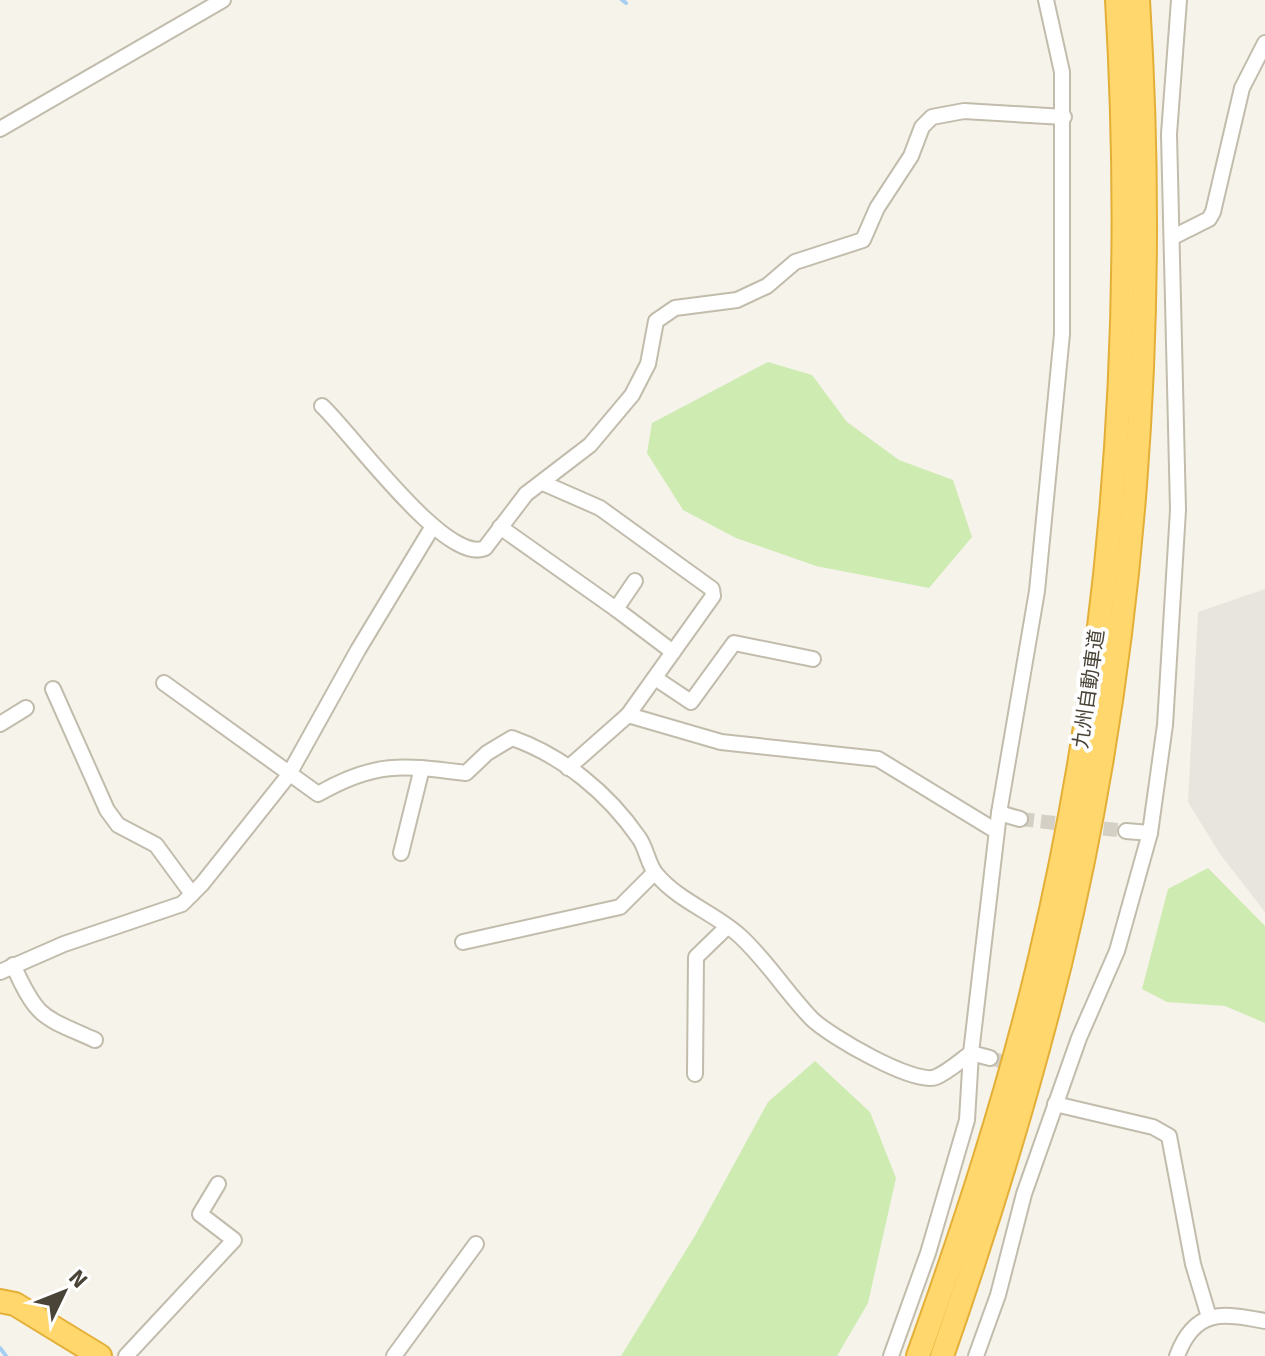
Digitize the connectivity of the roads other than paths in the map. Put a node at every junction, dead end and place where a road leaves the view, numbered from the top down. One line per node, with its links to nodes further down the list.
1 (223, 0): 8 (street)
2 (1046, 0): 7 (street)
3 (1117, 0): 54 (highway, 九州自動車道)
4 (1138, 0): 55 (highway, 九州自動車道)
5 (1179, 0): 9 (street)
6 (1265, 43): 9 (street)
7 (1064, 117): 11 (street); 27 (street)
8 (0, 129)
9 (1173, 237): 31 (street)
10 (322, 406): 12 (street)
11 (543, 483): 13 (street); 16 (street)
12 (433, 526): 13 (street); 26 (street)
13 (500, 527): 15 (street)
14 (635, 581): 15 (street)
15 (616, 609): 16 (street)
16 (673, 652): 18 (street)
17 (813, 659): 18 (street)
18 (655, 678): 22 (street)
19 (164, 683): 26 (street)
20 (53, 689): 34 (street)
21 (26, 708): 23 (street)
22 (628, 715): 25 (street); 29 (street)
23 (0, 724)
24 (422, 768): 25 (street); 26 (street); 32 (street)
25 (568, 768): 33 (street)
26 (288, 776): 34 (street)
27 (999, 813): 28 (street); 29 (street)
28 (1020, 819)
29 (996, 831): 39 (street)
30 (1126, 831): 31 (street)
31 (1150, 833): 43 (street)
32 (401, 853)
33 (654, 873): 35 (street); 36 (street)
34 (192, 894): 37 (street)
35 (727, 927): 39 (street); 41 (street)
36 (463, 942)
37 (6, 969): 38 (street)
38 (95, 1040)
39 (971, 1053): 40 (street); 53 (street)
40 (990, 1058)
41 (695, 1074)
42 (1049, 1074): 43 (street)
43 (1064, 1078): 44 (street)
44 (1055, 1104): 48 (street); 56 (street)
45 (218, 1184): 51 (street)
46 (476, 1244): 52 (street)
47 (0, 1301): 50 (highway)
48 (1209, 1317): 49 (street); 57 (street)
49 (1265, 1321)
50 (100, 1356)
51 (126, 1356)
52 (394, 1356)
53 (891, 1356)
54 (918, 1356)
55 (942, 1356)
56 (976, 1356)
57 (1177, 1356)

